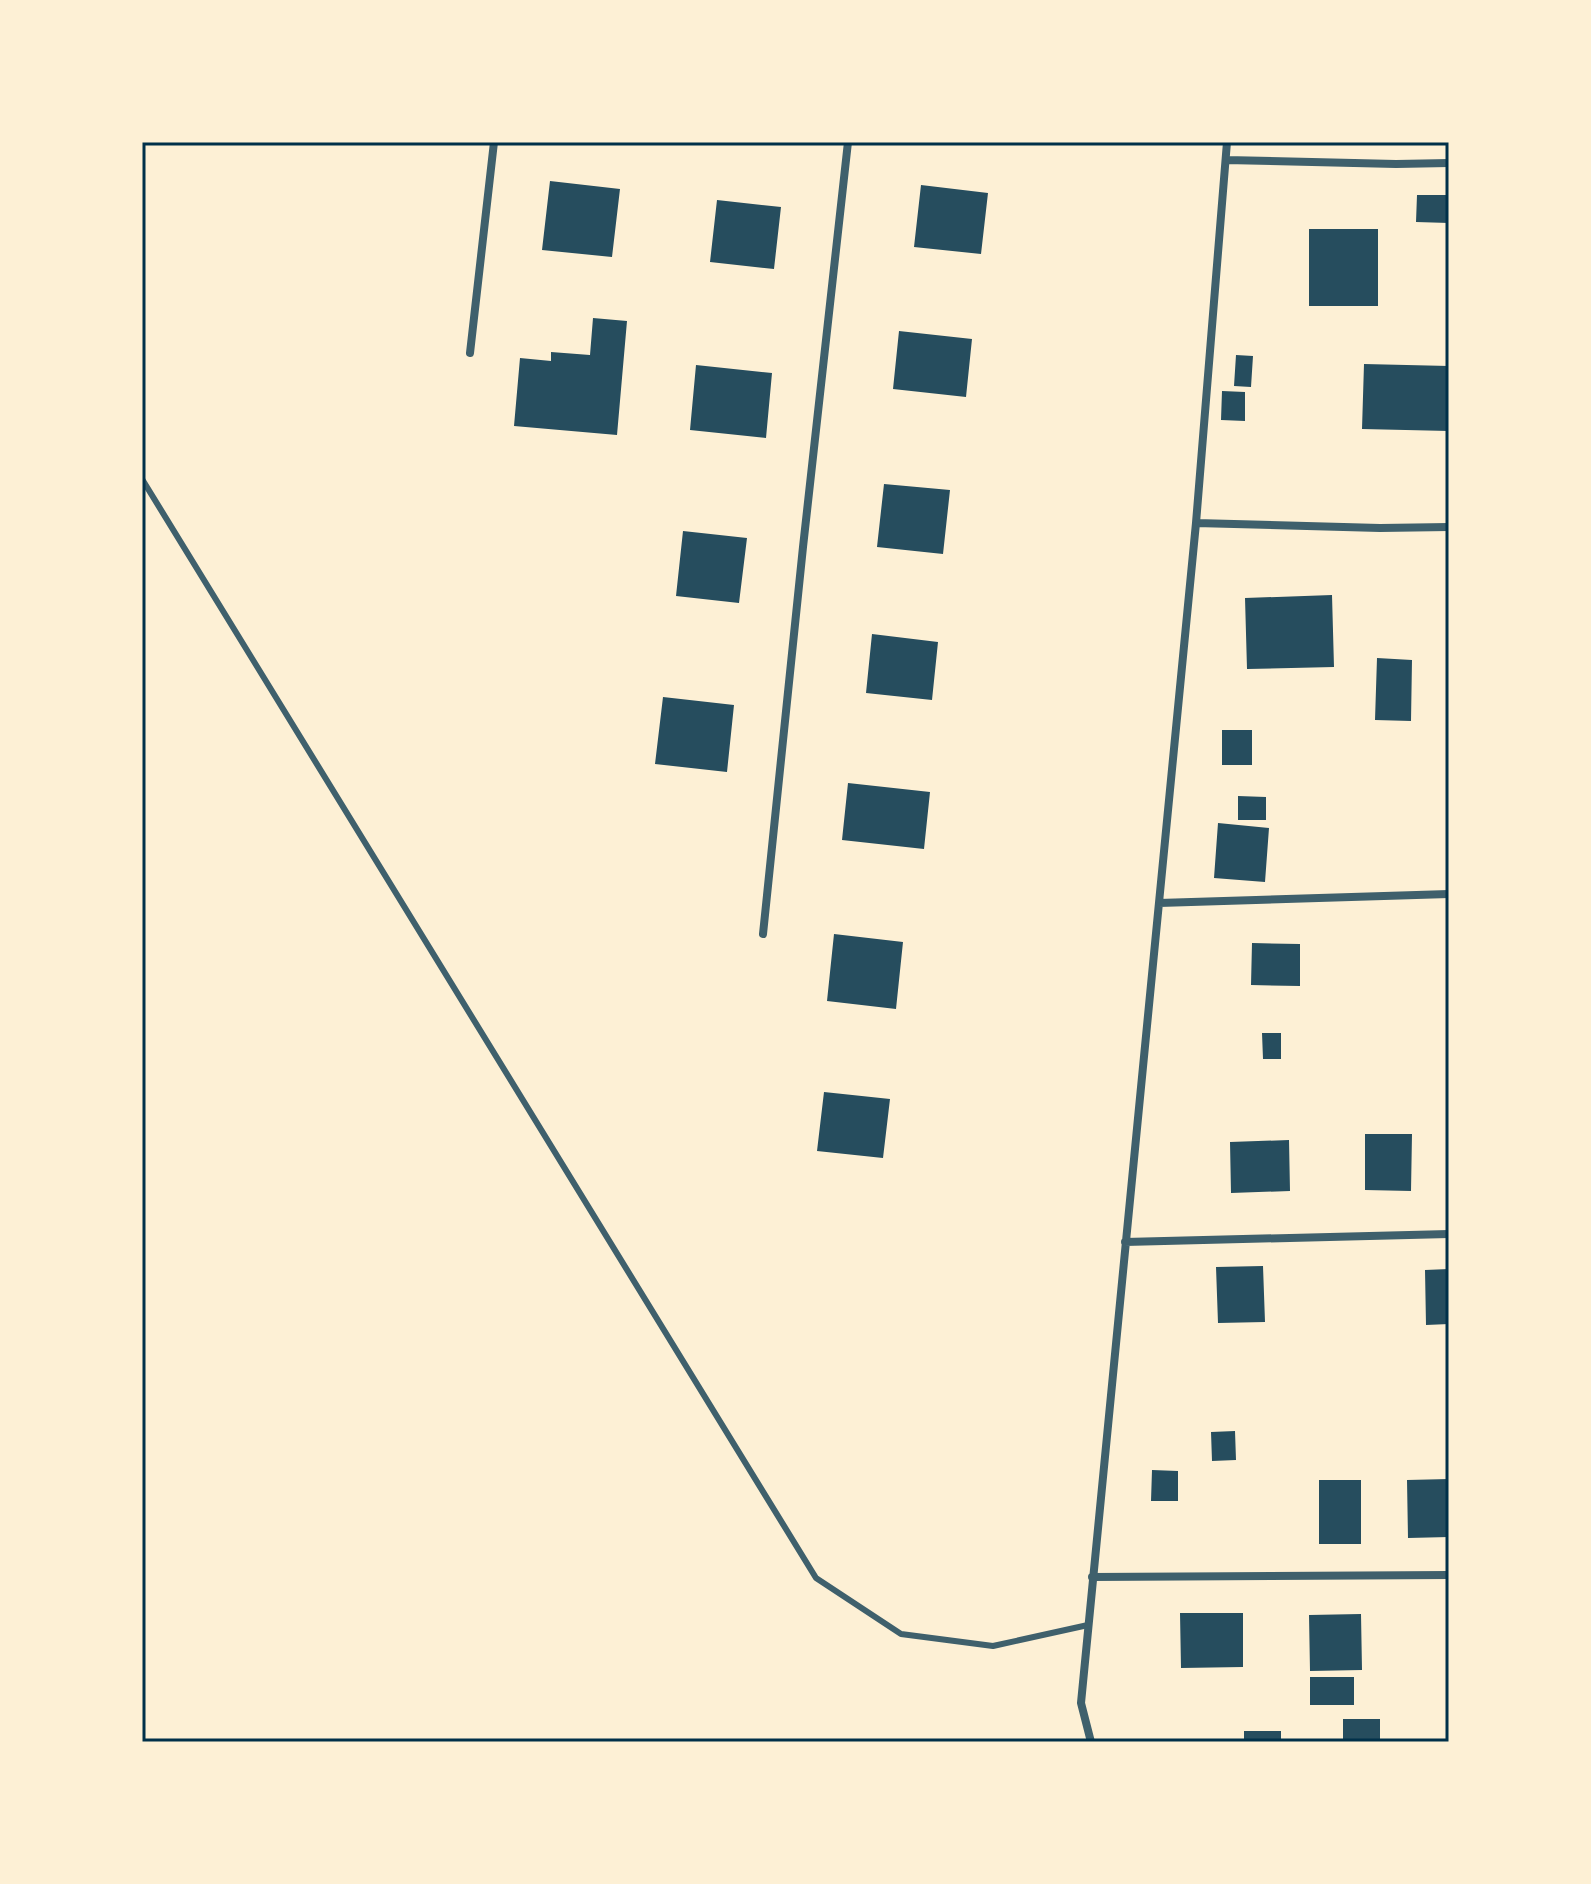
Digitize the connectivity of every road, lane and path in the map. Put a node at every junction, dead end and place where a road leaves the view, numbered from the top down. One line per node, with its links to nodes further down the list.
1 (494, 142): 6 (street)
2 (848, 142): 12 (street)
3 (1227, 142): 4 (street)
4 (1226, 160): 5 (street); 8 (street)
5 (1449, 163)
6 (470, 353)
7 (142, 479): 17 (lane)
8 (1196, 523): 9 (street); 11 (street)
9 (1449, 527)
10 (1449, 894): 11 (street)
11 (1159, 903): 14 (street)
12 (763, 934)
13 (1449, 1234): 14 (street)
14 (1125, 1242): 16 (street)
15 (1449, 1575): 16 (street)
16 (1092, 1577): 17 (street)
17 (1088, 1625): 18 (street)
18 (1091, 1742)

